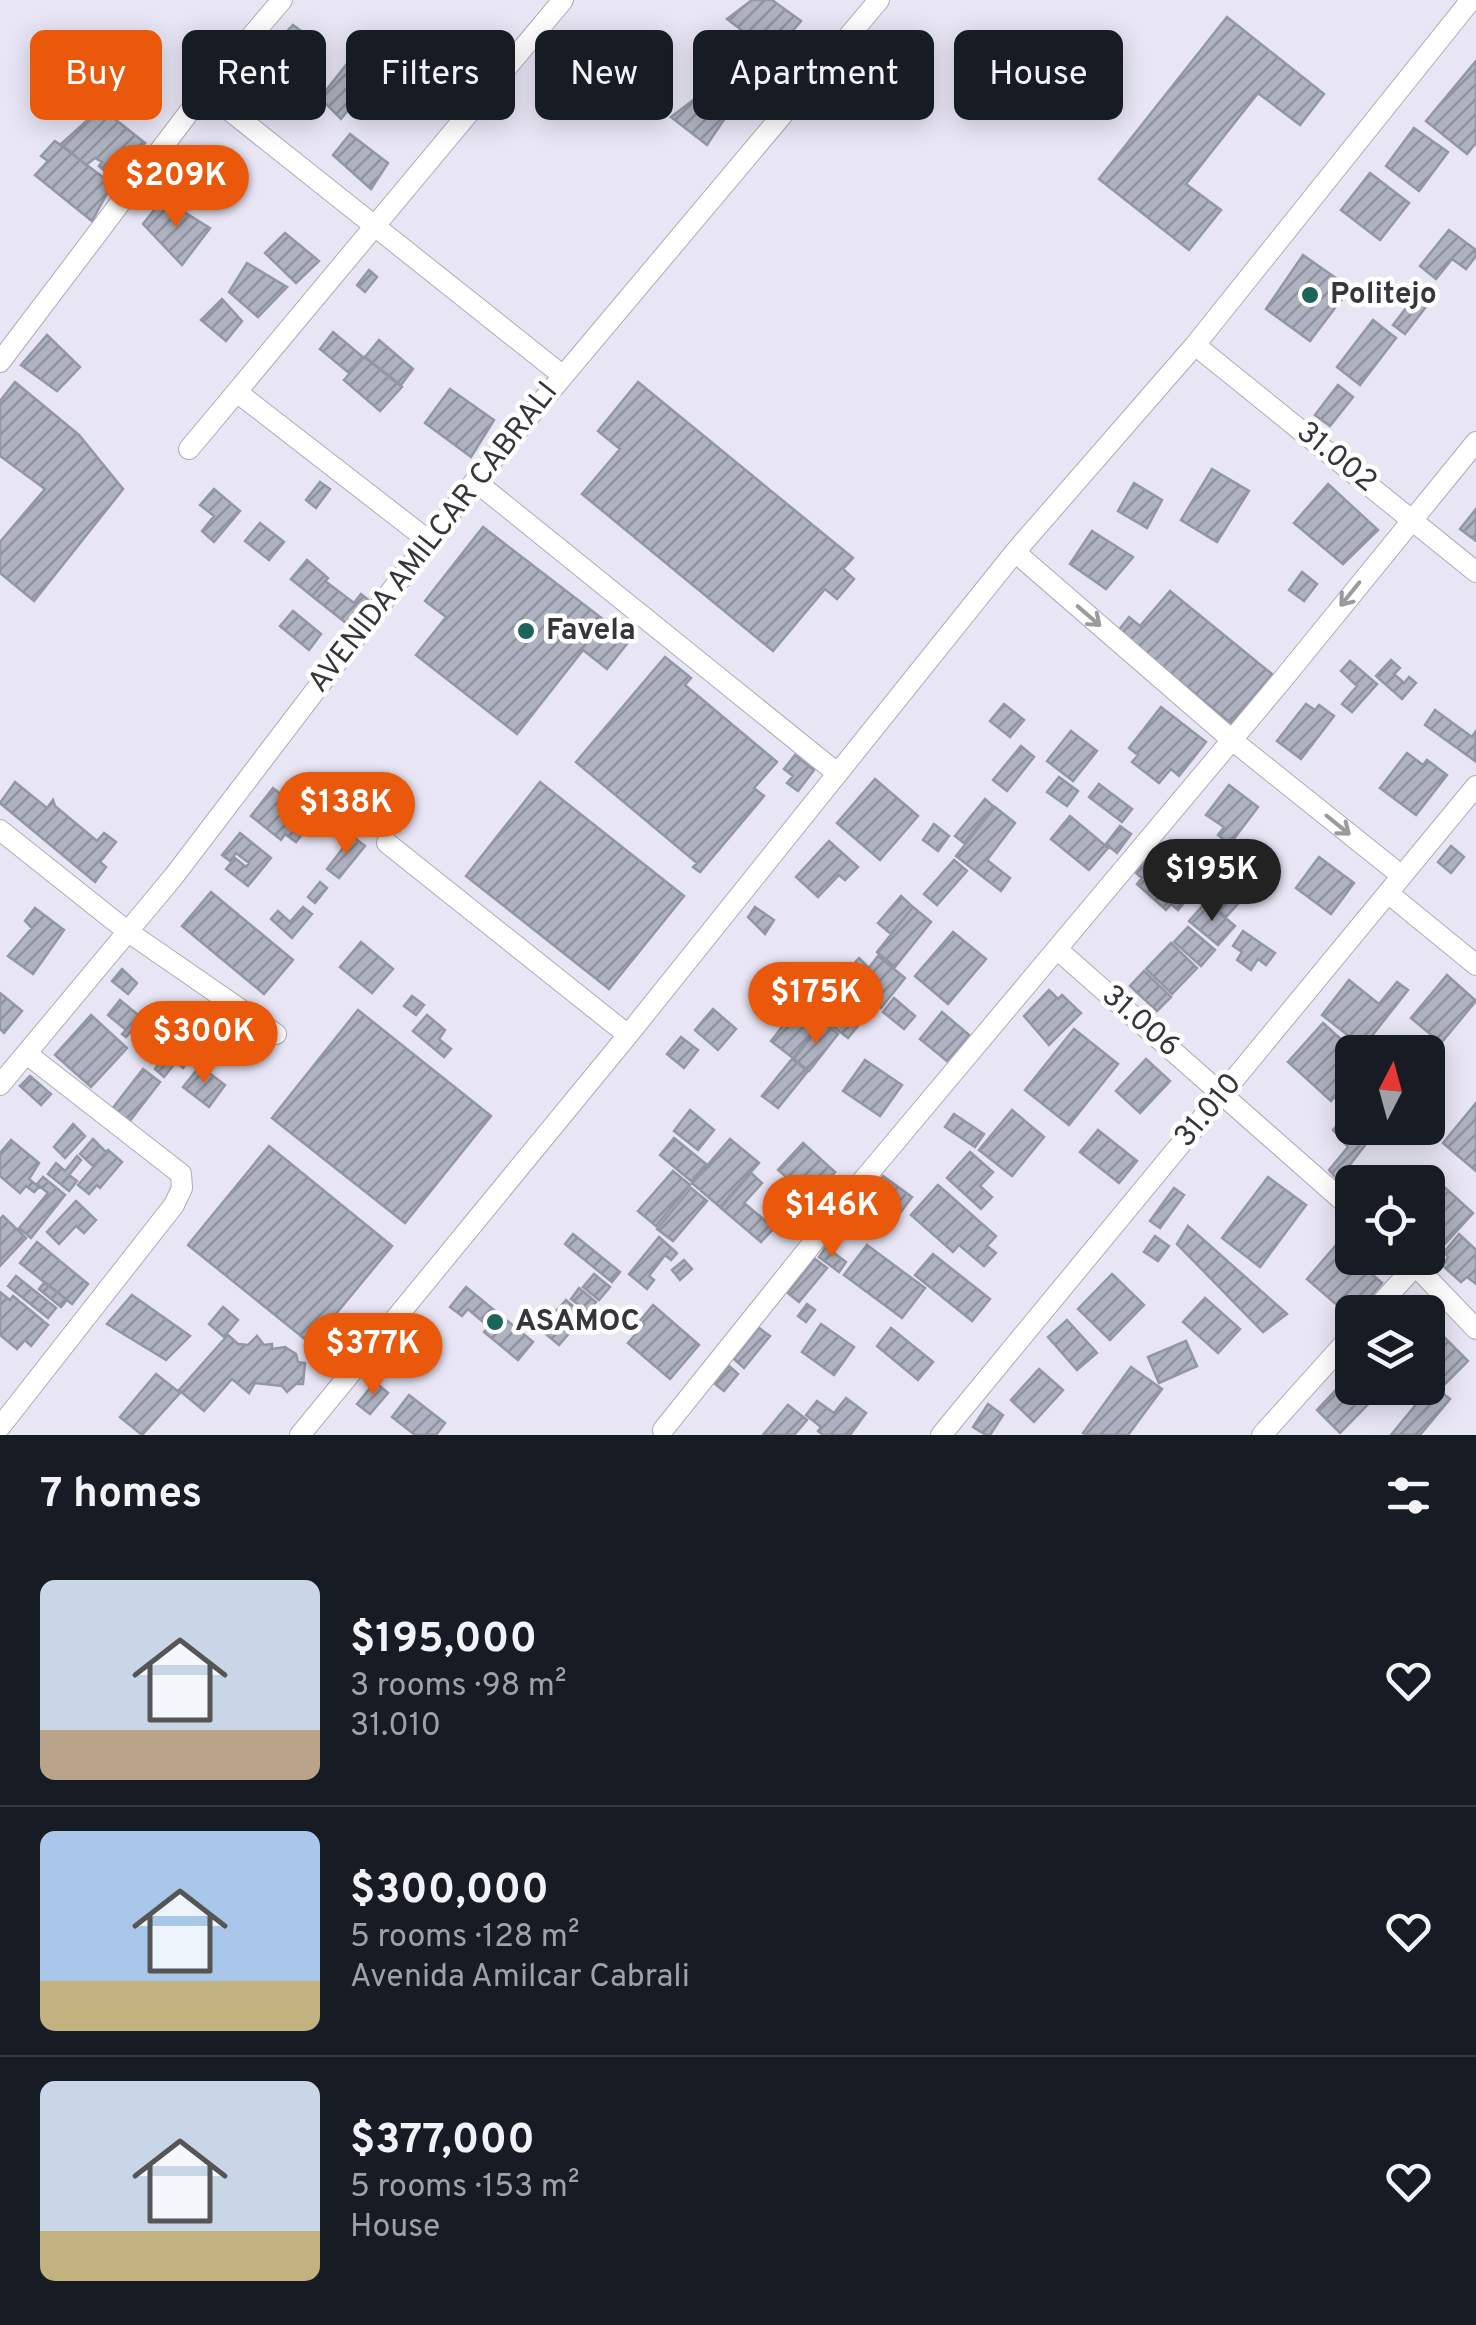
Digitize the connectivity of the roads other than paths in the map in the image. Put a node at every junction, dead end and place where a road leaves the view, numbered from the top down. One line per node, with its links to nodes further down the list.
1 (282, 0): 5 (street)
2 (563, 0): 8 (street)
3 (880, 0): 11 (street, AVENIDA AMILCAR CABRALI)
4 (1471, 0): 9 (street)
5 (257, 30)
6 (183, 120): 10 (street)
7 (242, 120): 8 (street)
8 (374, 224): 11 (street); 12 (street)
9 (1195, 345): 16 (street, 31.002); 18 (street)
10 (0, 362)
11 (562, 375): 15 (street, AVENIDA AMILCAR CABRALI)
12 (238, 393): 14 (street); 17 (street)
13 (1476, 442): 16 (street)
14 (189, 449)
15 (475, 481): 17 (street, AVENIDA AMILCAR CABRALI); 21 (street)
16 (1414, 520): 19 (street, 31.002); 20 (street, one-way to 20)
17 (429, 542): 27 (street, AVENIDA AMILCAR CABRALI)
18 (1015, 552): 20 (street, one-way to 20); 21 (street)
19 (1476, 572)
20 (1232, 740): 25 (street, one-way to 25); 28 (street)
21 (837, 773): 31 (street)
22 (1476, 786): 25 (street, 31.010)
23 (0, 830): 27 (street)
24 (387, 843): 31 (street)
25 (1402, 876): 26 (street, 31.010)
26 (1388, 893): 29 (street); 34 (street, 31.010)
27 (127, 931): 30 (street); 32 (street, AVENIDA AMILCAR CABRALI)
28 (1058, 950): 34 (street, 31.006); 42 (street)
29 (1476, 964)
30 (276, 1034)
31 (628, 1034): 43 (street)
32 (27, 1054): 33 (street, AVENIDA AMILCAR CABRALI); 41 (street)
33 (0, 1085)
34 (1222, 1094): 35 (street, 31.006); 44 (street, 31.010)
35 (1335, 1194)
36 (1401, 1275): 38 (street)
37 (1427, 1275): 39 (street)
38 (1386, 1295)
39 (1473, 1318)
40 (1335, 1354): 45 (street)
41 (0, 1426)
42 (663, 1430)
43 (300, 1435)
44 (941, 1435)
45 (1262, 1435)

